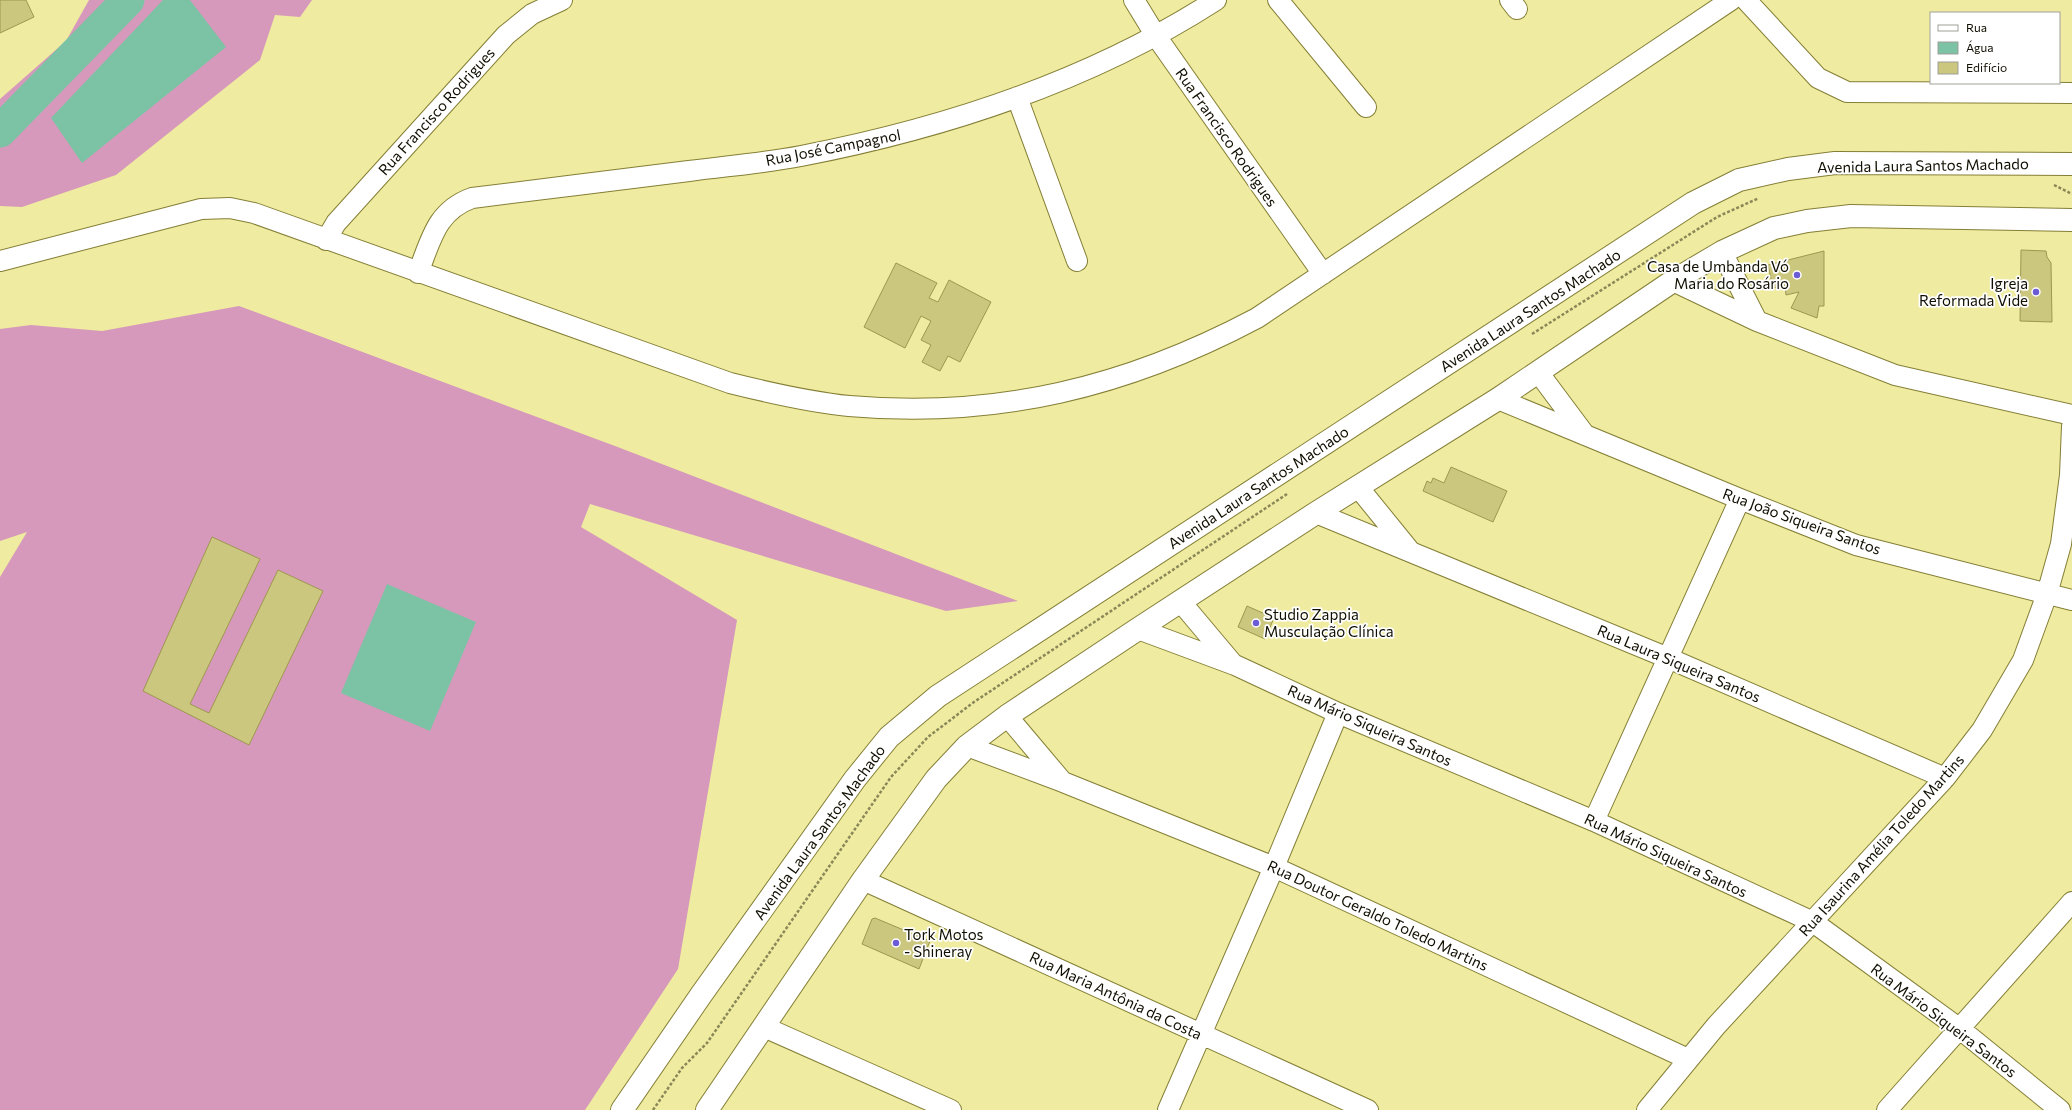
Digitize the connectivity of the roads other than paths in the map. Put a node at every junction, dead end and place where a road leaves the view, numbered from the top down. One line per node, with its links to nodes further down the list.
1 (562, 0): 13 (street, Rua Francisco Rodrigues)
2 (1134, 0): 7 (street, Rua Francisco Rodrigues)
3 (1216, 0): 7 (street, Rua José Campagnol)
4 (1278, 0): 10 (street)
5 (1731, 0): 18 (street)
6 (1746, 0): 8 (street)
7 (1156, 36): 9 (street, Rua José Campagnol); 18 (street, Rua Francisco Rodrigues)
8 (2072, 93)
9 (1017, 97): 16 (street); 17 (street, Rua José Campagnol)
10 (1366, 107)
11 (2072, 164): 50 (main road, Avenida Laura Santos Machado)
12 (2072, 220): 14 (main road)
13 (326, 240): 15 (street); 17 (street)
14 (1722, 252): 19 (main road); 20 (street)
15 (0, 261)
16 (1077, 261)
17 (418, 273): 18 (street)
18 (1323, 274)
19 (1673, 281): 20 (street); 21 (main road)
20 (1758, 321): 23 (street)
21 (1538, 372): 22 (main road); 25 (street)
22 (1498, 400): 25 (street, Rua João Siqueira Santos); 26 (main road)
23 (2072, 415)
24 (2072, 426): 30 (street, Rua Isaurina Amélia Toledo Martins)
25 (1585, 435): 27 (street, Rua João Siqueira Santos)
26 (1358, 487): 28 (main road); 29 (street, Rua Laura Siqueira Santos)
27 (1740, 499): 30 (street, Rua João Siqueira Santos); 34 (street)
28 (1316, 513): 29 (street, Rua Laura Siqueira Santos); 32 (main road)
29 (1411, 552): 34 (street, Rua Laura Siqueira Santos)
30 (2047, 594): 31 (street, Rua João Siqueira Santos); 39 (street, Rua Isaurina Amélia Toledo Martins)
31 (2072, 600)
32 (1180, 601): 33 (main road); 35 (street, Rua Mário Siqueira Santos)
33 (1138, 629): 35 (street, Rua Mário Siqueira Santos); 37 (main road)
34 (1668, 658): 39 (street, Rua Laura Siqueira Santos); 41 (street)
35 (1235, 665): 36 (street, Rua Mário Siqueira Santos)
36 (1338, 713): 41 (street, Rua Mário Siqueira Santos); 42 (street)
37 (1007, 716): 38 (main road); 40 (street, Rua Doutor Geraldo Toledo Martins)
38 (967, 746): 40 (street, Rua Doutor Geraldo Toledo Martins); 43 (main road)
39 (1944, 778): 45 (street, Rua Isaurina Amélia Toledo Martins)
40 (1062, 782): 42 (street, Rua Doutor Geraldo Toledo Martins)
41 (1594, 821): 45 (street, Rua Mário Siqueira Santos)
42 (1274, 867): 48 (street); 49 (street, Rua Doutor Geraldo Toledo Martins)
43 (863, 880): 46 (main road); 48 (street, Rua Maria Antônia da Costa)
44 (2072, 902): 47 (street)
45 (1813, 922): 47 (street, Rua Mário Siqueira Santos); 49 (street, Rua Isaurina Amélia Toledo Martins)
46 (764, 1027): 51 (main road); 52 (street)
47 (1960, 1029): 56 (street); 57 (street, Rua Mário Siqueira Santos)
48 (1201, 1035): 53 (street); 54 (street, Rua Maria Antônia da Costa)
49 (1688, 1059): 55 (street, Rua Isaurina Amélia Toledo Martins)
50 (622, 1110)
51 (707, 1110)
52 (951, 1110)
53 (1168, 1110)
54 (1368, 1110)
55 (1647, 1110)
56 (1887, 1110)
57 (2060, 1110)

